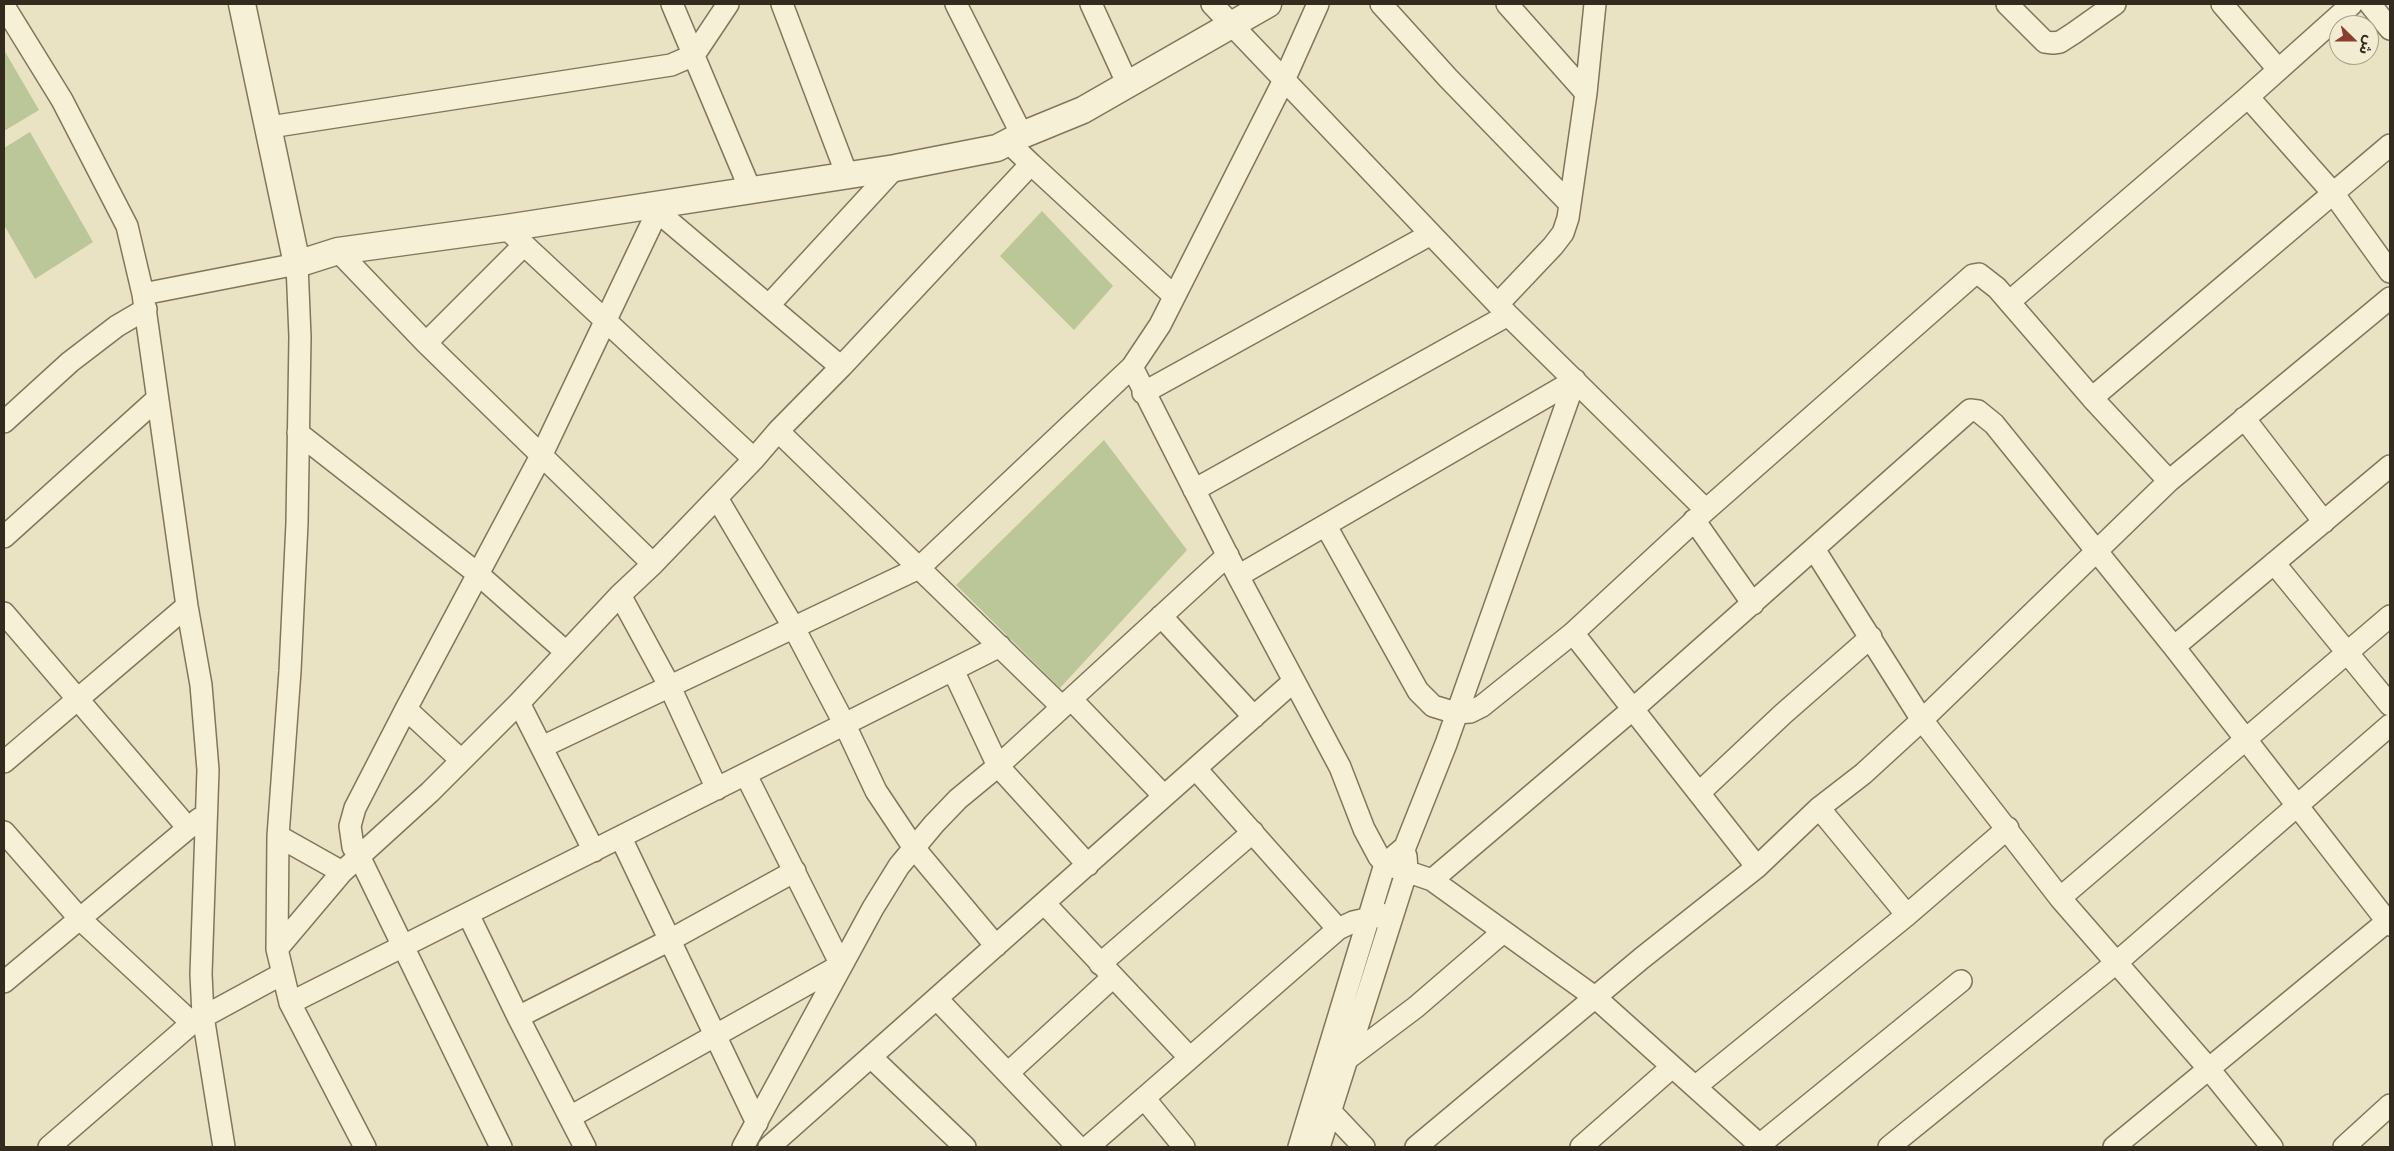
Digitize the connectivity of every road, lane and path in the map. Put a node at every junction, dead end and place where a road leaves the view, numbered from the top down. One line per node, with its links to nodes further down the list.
1 (242, 4): 27 (street)
2 (672, 4): 21 (street)
3 (728, 4): 21 (street)
4 (782, 4): 32 (street)
5 (956, 4): 28 (street)
6 (1091, 4): 24 (street)
7 (1212, 4): 19 (street)
8 (1268, 4): 19 (street)
9 (1318, 4): 23 (street)
10 (1381, 4): 35 (street)
11 (1507, 4): 25 (street)
12 (1595, 4): 25 (street)
13 (2007, 4): 14 (street)
14 (2116, 4)
15 (2222, 4): 22 (street)
16 (2352, 4): 22 (street)
17 (2370, 4): 20 (street)
18 (4, 6): 44 (street)
19 (1232, 23): 23 (street); 24 (street)
20 (2390, 29)
21 (694, 55): 27 (street); 33 (street)
22 (2278, 69): 26 (street)
23 (1285, 78): 37 (street); 42 (street)
24 (1128, 85): 28 (street)
25 (1586, 93): 35 (street)
26 (2248, 97): 34 (street); 45 (street)
27 (270, 126): 40 (street)
28 (1015, 138): 30 (street); 31 (street)
29 (2390, 145): 34 (street)
30 (1030, 164): 42 (street); 50 (street)
31 (895, 168): 32 (street); 46 (street)
32 (847, 175): 33 (street)
33 (750, 189): 36 (street)
34 (2333, 193): 41 (street); 54 (street)
35 (1570, 204): 47 (street)
36 (660, 207): 38 (street); 46 (street); 48 (street)
37 (1431, 234): 47 (street); 53 (street)
38 (515, 236): 39 (street); 48 (street); 49 (street)
39 (338, 251): 40 (street); 49 (street)
40 (297, 264): 44 (street); 59 (street)
41 (2390, 272)
42 (1174, 296): 51 (street)
43 (2390, 298): 56 (street)
44 (144, 301): 55 (street); 57 (street)
45 (2010, 302): 54 (street); 66 (street)
46 (769, 305): 50 (street)
47 (1503, 310): 52 (street); 64 (street)
48 (606, 322): 60 (street); 61 (street)
49 (426, 343): 60 (street)
50 (841, 366): 58 (street)
51 (1132, 367): 53 (street); 75 (street)
52 (1574, 380): 66 (street); 68 (street); 100 (street)
53 (1143, 393): 64 (street)
54 (2092, 398): 63 (street)
55 (158, 399): 69 (street); 80 (street)
56 (2244, 418): 63 (street); 67 (street)
57 (4, 422)
58 (778, 431): 61 (street); 75 (street)
59 (298, 433): 76 (street); 122 (street)
60 (542, 454): 74 (street); 76 (street)
61 (754, 459): 65 (street)
62 (2390, 466): 67 (street)
63 (2169, 482): 71 (street)
64 (1194, 490): 72 (street)
65 (716, 498): 74 (street); 84 (street)
66 (1700, 515): 79 (street); 85 (street)
67 (2324, 522): 73 (street)
68 (1326, 526): 77 (street); 100 (street)
69 (4, 538)
70 (1814, 549): 71 (street); 79 (street); 86 (street)
71 (2097, 554): 88 (street); 102 (street)
72 (1228, 555): 77 (street); 82 (street)
73 (2274, 563): 88 (street); 90 (street)
74 (653, 564): 78 (street)
75 (919, 568): 84 (street); 87 (street)
76 (478, 574): 89 (street); 98 (street)
77 (1238, 576): 92 (street)
78 (620, 595): 89 (street); 93 (street)
79 (1753, 604): 99 (street)
80 (187, 606): 94 (street); 117 (street)
81 (4, 613): 94 (street)
82 (1161, 616): 96 (street); 101 (street)
83 (2390, 616): 90 (street)
84 (794, 628): 93 (street); 103 (street)
85 (1573, 633): 99 (street); 100 (street)
86 (1871, 637): 102 (street); 113 (street)
87 (1000, 646): 91 (street); 96 (street)
88 (2174, 648): 105 (street)
89 (566, 652): 95 (street)
90 (2349, 652): 97 (street); 105 (street)
91 (952, 670): 103 (street); 109 (street)
92 (1294, 681): 101 (street); 128 (street)
93 (670, 687): 106 (street); 112 (street)
94 (79, 699): 108 (street); 118 (street)
95 (519, 703): 106 (street); 107 (street)
96 (1066, 703): 109 (street); 114 (street)
97 (2390, 705)
98 (406, 709): 107 (street); 127 (street)
99 (1633, 709): 113 (street); 134 (street)
100 (1456, 714): 124 (street)
101 (1254, 717): 110 (street)
102 (1922, 720): 116 (street); 119 (street)
103 (845, 725): 111 (street); 125 (street)
104 (2390, 725): 115 (street)
105 (2246, 739): 115 (street); 135 (street)
106 (542, 748): 126 (street)
107 (461, 760): 127 (street)
108 (4, 762)
109 (998, 766): 125 (street); 129 (street)
110 (1196, 769): 114 (street); 121 (street)
111 (746, 775): 112 (street); 132 (street)
112 (717, 790): 123 (street)
113 (1699, 793): 130 (street)
114 (1164, 796): 129 (street)
115 (2297, 807): 142 (street); 149 (street)
116 (1819, 808): 130 (street); 139 (street)
117 (207, 812): 118 (street); 159 (street)
118 (188, 828): 141 (street)
119 (2008, 828): 135 (street); 139 (street)
120 (4, 832): 141 (street)
121 (1253, 832): 143 (street); 151 (street)
122 (278, 836): 133 (street); 148 (street)
123 (621, 838): 126 (street); 145 (street)
124 (1405, 847): 128 (street); 131 (street)
125 (914, 848): 147 (street); 150 (street)
126 (594, 851): 138 (street)
127 (360, 856): 133 (street); 146 (street)
128 (1385, 864): 131 (street); 140 (street)
129 (1088, 865): 136 (street)
130 (1757, 867): 155 (street)
131 (1407, 870): 134 (street); 137 (street)
132 (795, 871): 145 (street); 150 (street)
133 (342, 872): 148 (street)
134 (1432, 880): 144 (street)
135 (2060, 898): 149 (street)
136 (1044, 903): 147 (street); 151 (street)
137 (1393, 913): 140 (street); 163 (street)
138 (468, 914): 146 (street); 158 (street)
139 (1906, 915): 167 (street)
140 (1368, 918): 143 (street); 183 (street)
141 (80, 919): 154 (street); 159 (street)
142 (2389, 922): 165 (street)
143 (1338, 930): 162 (street)
144 (1503, 932): 155 (street); 163 (street)
145 (670, 940): 158 (street); 160 (street)
146 (404, 946): 157 (street); 176 (street)
147 (996, 946): 156 (street)
148 (277, 949): 152 (street)
149 (2116, 963): 165 (street); 189 (street)
150 (841, 964): 160 (street); 172 (street)
151 (1107, 971): 162 (street); 166 (street)
152 (282, 974): 157 (street); 159 (street)
153 (1961, 981): 188 (street)
154 (4, 982)
155 (1596, 998): 164 (street); 186 (street)
156 (937, 999): 161 (street); 166 (street)
157 (290, 1003): 175 (street)
158 (518, 1017): 171 (street)
159 (198, 1019): 173 (street); 174 (street)
160 (715, 1037): 171 (street); 172 (street)
161 (871, 1057): 178 (street); 179 (street)
162 (1189, 1057): 168 (street)
163 (1347, 1059): 170 (street)
164 (1672, 1067): 167 (street); 187 (street)
165 (2209, 1069): 190 (street); 191 (street)
166 (1008, 1073): 180 (street)
167 (1695, 1087): 188 (street)
168 (1144, 1098): 181 (street); 182 (street)
169 (2390, 1105): 192 (street)
170 (1330, 1111): 184 (street); 185 (street)
171 (570, 1117): 177 (street)
172 (754, 1137)
173 (49, 1147)
174 (224, 1147)
175 (364, 1147)
176 (501, 1147)
177 (586, 1147)
178 (770, 1147)
179 (965, 1147)
180 (1078, 1147)
181 (1088, 1147)
182 (1184, 1147)
183 (1299, 1147)
184 (1319, 1147)
185 (1364, 1147)
186 (1416, 1147)
187 (1581, 1147)
188 (1760, 1147)
189 (1889, 1147)
190 (2114, 1147)
191 (2272, 1147)
192 (2344, 1147)

